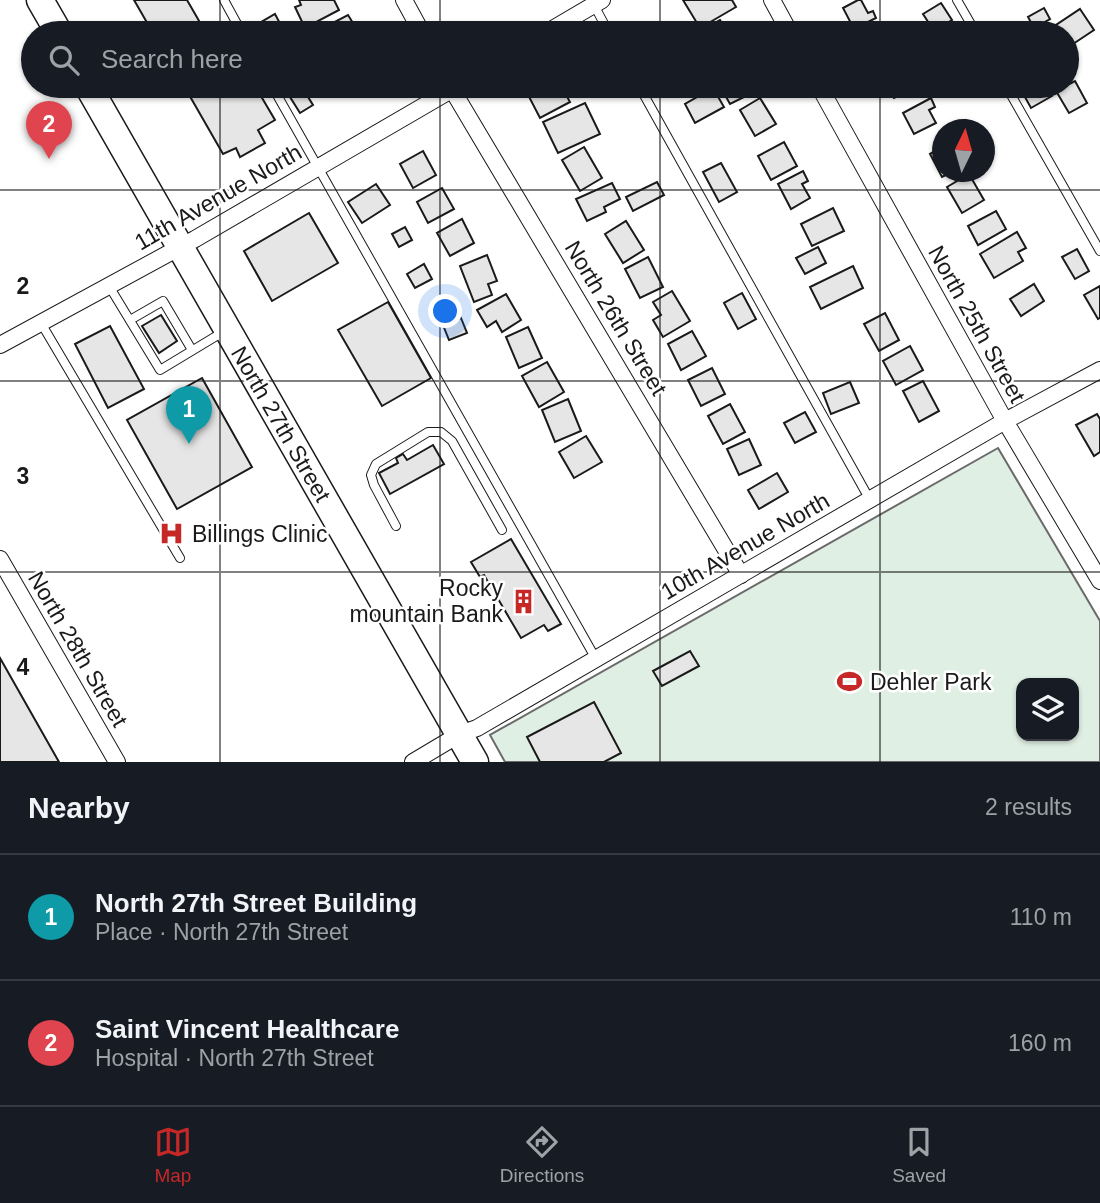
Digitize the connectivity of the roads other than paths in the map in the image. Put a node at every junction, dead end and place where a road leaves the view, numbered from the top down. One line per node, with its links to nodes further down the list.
1 (40, 0): 7 (main road)
2 (223, 0): 8 (lane)
3 (404, 0): 9 (street)
4 (772, 0): 12 (street)
5 (957, 0): 13 (lane)
6 (595, 2): 10 (street); 11 (lane)
7 (52, 21)
8 (235, 21)
9 (415, 21)
10 (565, 21)
11 (604, 21)
12 (783, 21)
13 (969, 21)
14 (95, 98): 22 (main road, North 27th Street)
15 (279, 98): 21 (lane)
16 (434, 98): 21 (street, 11th Avenue North)
17 (459, 98): 37 (street, North 26th Street)
18 (646, 98): 32 (lane)
19 (826, 98): 31 (street, North 25th Street)
20 (1013, 98): 23 (lane)
21 (318, 166): 22 (street, 11th Avenue North); 39 (lane)
22 (180, 246): 24 (street, 11th Avenue North); 27 (main road, North 27th Street)
23 (1100, 251)
24 (109, 286): 25 (lane); 26 (street, 11th Avenue North)
25 (130, 320): 29 (lane); 29 (lane)
26 (41, 323): 28 (street, 11th Avenue North); 35 (lane)
27 (227, 330): 29 (lane); 40 (main road, North 27th Street)
28 (0, 345)
29 (192, 350)
30 (1100, 370): 31 (street, 10th Avenue North)
31 (1005, 421): 32 (street, 10th Avenue North); 38 (street, North 25th Street)
32 (870, 499): 37 (street, 10th Avenue North)
33 (396, 526): 34 (lane)
34 (502, 530)
35 (180, 558)
36 (0, 559): 41 (street, North 28th Street)
37 (741, 575): 39 (street, 10th Avenue North)
38 (1100, 581)
39 (596, 659): 40 (street, 10th Avenue North)
40 (460, 734): 42 (street, 10th Avenue North); 43 (main road, North 27th Street)
41 (117, 762)
42 (414, 762)
43 (475, 762)

